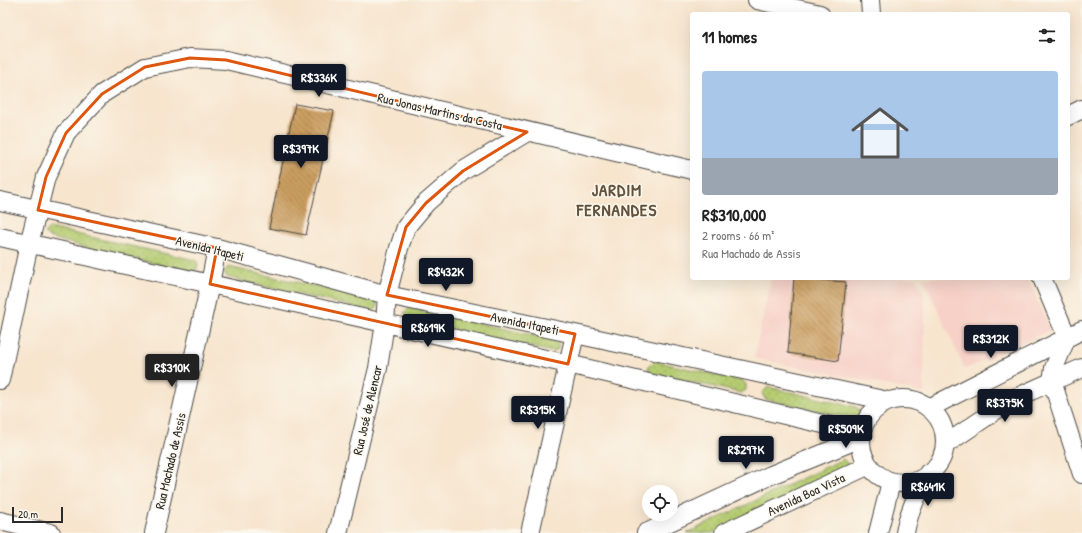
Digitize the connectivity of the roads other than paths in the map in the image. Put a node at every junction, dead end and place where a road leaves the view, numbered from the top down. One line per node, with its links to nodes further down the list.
1 (757, 0): 3 (street)
2 (870, 0): 4 (street)
3 (811, 12)
4 (871, 12)
5 (1082, 109): 6 (street)
6 (1070, 115)
7 (527, 132): 8 (street, Rua Jonas Martins da Costa); 10 (street, Rua Jonas Martins da Costa); 16 (street, Rua José de Alencar)
8 (690, 170)
9 (0, 201): 10 (street, Avenida Itapeti)
10 (38, 210): 12 (street, Rua Jonas Martins da Costa); 13 (street, Avenida Itapeti)
11 (0, 237): 12 (street)
12 (29, 244): 15 (street); 22 (street, Rua Jonas Martins da Costa)
13 (217, 248): 15 (street, Rua Machado de Assis); 16 (street, Avenida Itapeti)
14 (1043, 280): 18 (street)
15 (210, 284): 17 (street); 34 (street, Rua Machado de Assis)
16 (387, 295): 17 (street, Rua José de Alencar); 19 (street, Avenida Itapeti)
17 (385, 323): 20 (street); 35 (street, Rua José de Alencar)
18 (1075, 333): 23 (street); 25 (street)
19 (575, 334): 20 (street); 24 (street, Avenida Itapeti)
20 (568, 364): 26 (street); 36 (street)
21 (1082, 368): 23 (street)
22 (0, 380)
23 (1052, 382): 27 (street); 30 (street)
24 (888, 401): 25 (street); 26 (street)
25 (929, 408): 27 (street)
26 (861, 435): 28 (street); 37 (street)
27 (946, 444): 29 (street)
28 (867, 466): 31 (street); 38 (street, Avenida Boa Vista)
29 (928, 473): 31 (street); 40 (street)
30 (1082, 474)
31 (891, 482): 39 (street)
32 (0, 521): 33 (street)
33 (51, 533)
34 (154, 533)
35 (338, 533)
36 (530, 533)
37 (646, 533)
38 (724, 533)
39 (878, 533)
40 (905, 533)

